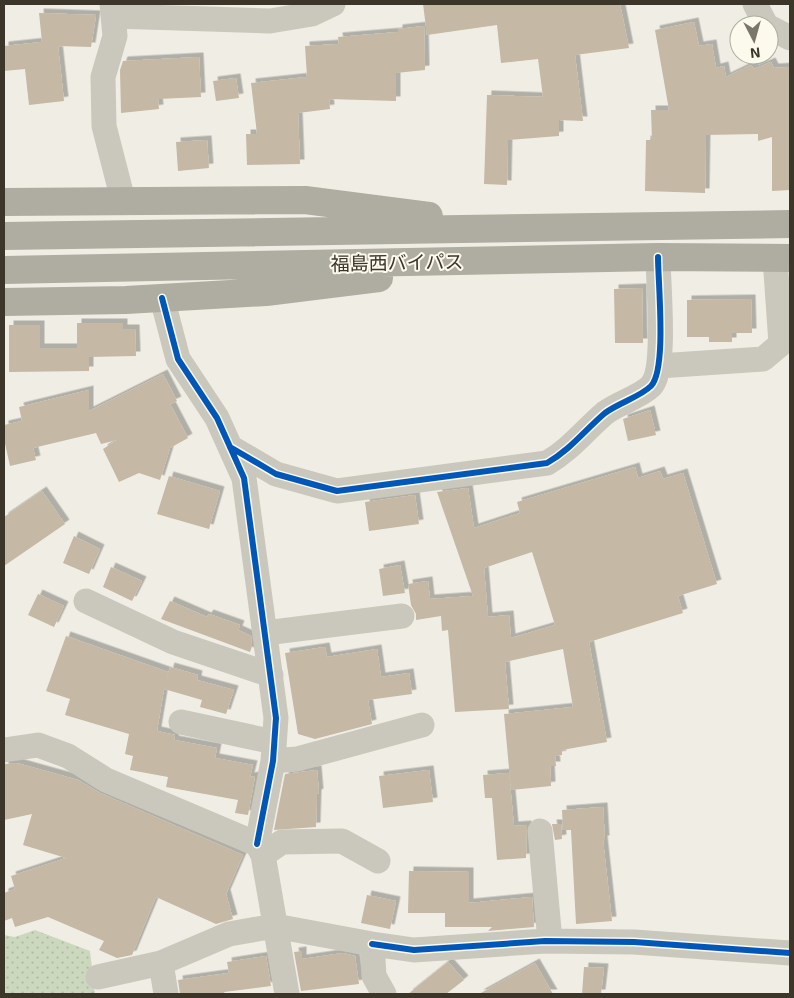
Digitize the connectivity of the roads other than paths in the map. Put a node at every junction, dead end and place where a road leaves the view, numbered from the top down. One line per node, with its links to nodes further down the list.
1 (333, 4): 3 (street)
2 (755, 4): 4 (street)
3 (112, 10): 7 (street)
4 (762, 15)
5 (779, 32): 6 (street)
6 (790, 38)
7 (123, 200): 8 (highway); 10 (highway)
8 (4, 202)
9 (790, 224): 10 (highway, 福島西バイパス)
10 (527, 228): 11 (highway, 福島西バイパス)
11 (4, 236)
12 (658, 257): 13 (highway, 福島西バイパス); 14 (highway, 福島西バイパス); 18 (street)
13 (783, 258): 18 (street)
14 (517, 260): 15 (highway, 福島西バイパス); 16 (highway)
15 (4, 270)
16 (162, 298): 17 (highway); 19 (street)
17 (4, 302)
18 (659, 366): 19 (street)
19 (230, 447): 22 (street)
20 (86, 601): 23 (street)
21 (402, 616): 22 (street)
22 (264, 634): 23 (street)
23 (271, 675): 27 (street)
24 (181, 722): 27 (street)
25 (422, 726): 27 (street)
26 (4, 750): 29 (street)
27 (274, 752): 29 (street)
28 (540, 830): 32 (street)
29 (260, 850): 30 (street); 31 (street)
30 (378, 861)
31 (275, 926): 33 (street); 35 (street); 38 (street)
32 (550, 941): 33 (street); 34 (street)
33 (372, 944): 39 (street)
34 (790, 953)
35 (161, 963): 36 (street); 37 (street)
36 (98, 977)
37 (166, 994)
38 (287, 994)
39 (384, 994)

